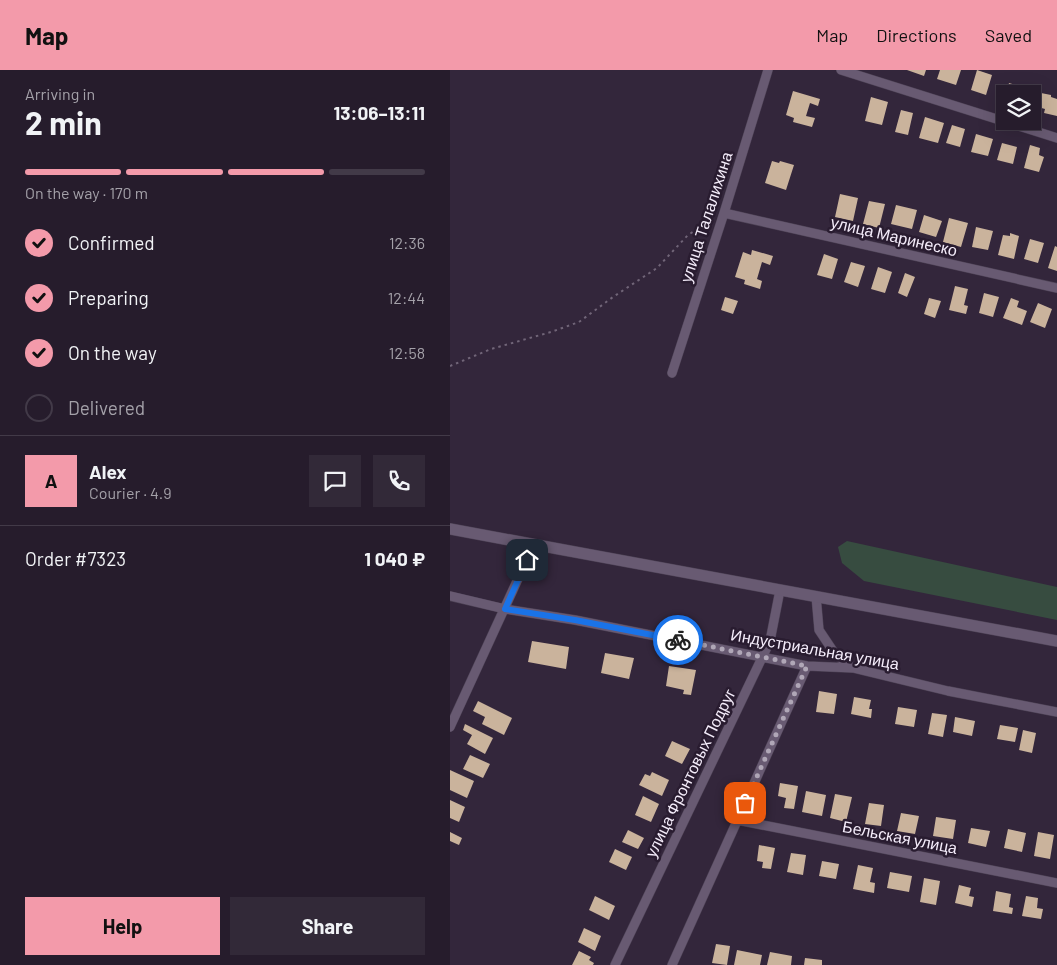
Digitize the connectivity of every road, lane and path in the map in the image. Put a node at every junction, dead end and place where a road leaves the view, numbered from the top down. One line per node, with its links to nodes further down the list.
1 (768, 70): 4 (street, улица Талалихина)
2 (841, 70): 3 (street)
3 (1057, 138)
4 (724, 213): 5 (street, улица Маринеско); 6 (path); 7 (street, улица Талалихина)
5 (1057, 288)
6 (450, 366)
7 (672, 373)
8 (450, 529): 9 (street)
9 (534, 544): 10 (street); 13 (street)
10 (780, 590): 12 (street); 15 (street, улица Фронтовых Подруг)
11 (450, 596): 13 (street, Индустриальная улица)
12 (816, 596): 14 (street); 17 (street)
13 (505, 609): 15 (street, Индустриальная улица); 19 (street)
14 (1057, 641)
15 (762, 656): 16 (street, Индустриальная улица); 22 (street, улица Фронтовых Подруг)
16 (807, 666): 17 (street, Индустриальная улица); 20 (street)
17 (853, 668): 18 (street, Индустриальная улица)
18 (1057, 712)
19 (450, 727)
20 (737, 820): 21 (street, Бельская улица); 23 (street)
21 (1057, 883)
22 (615, 965)
23 (672, 965)

